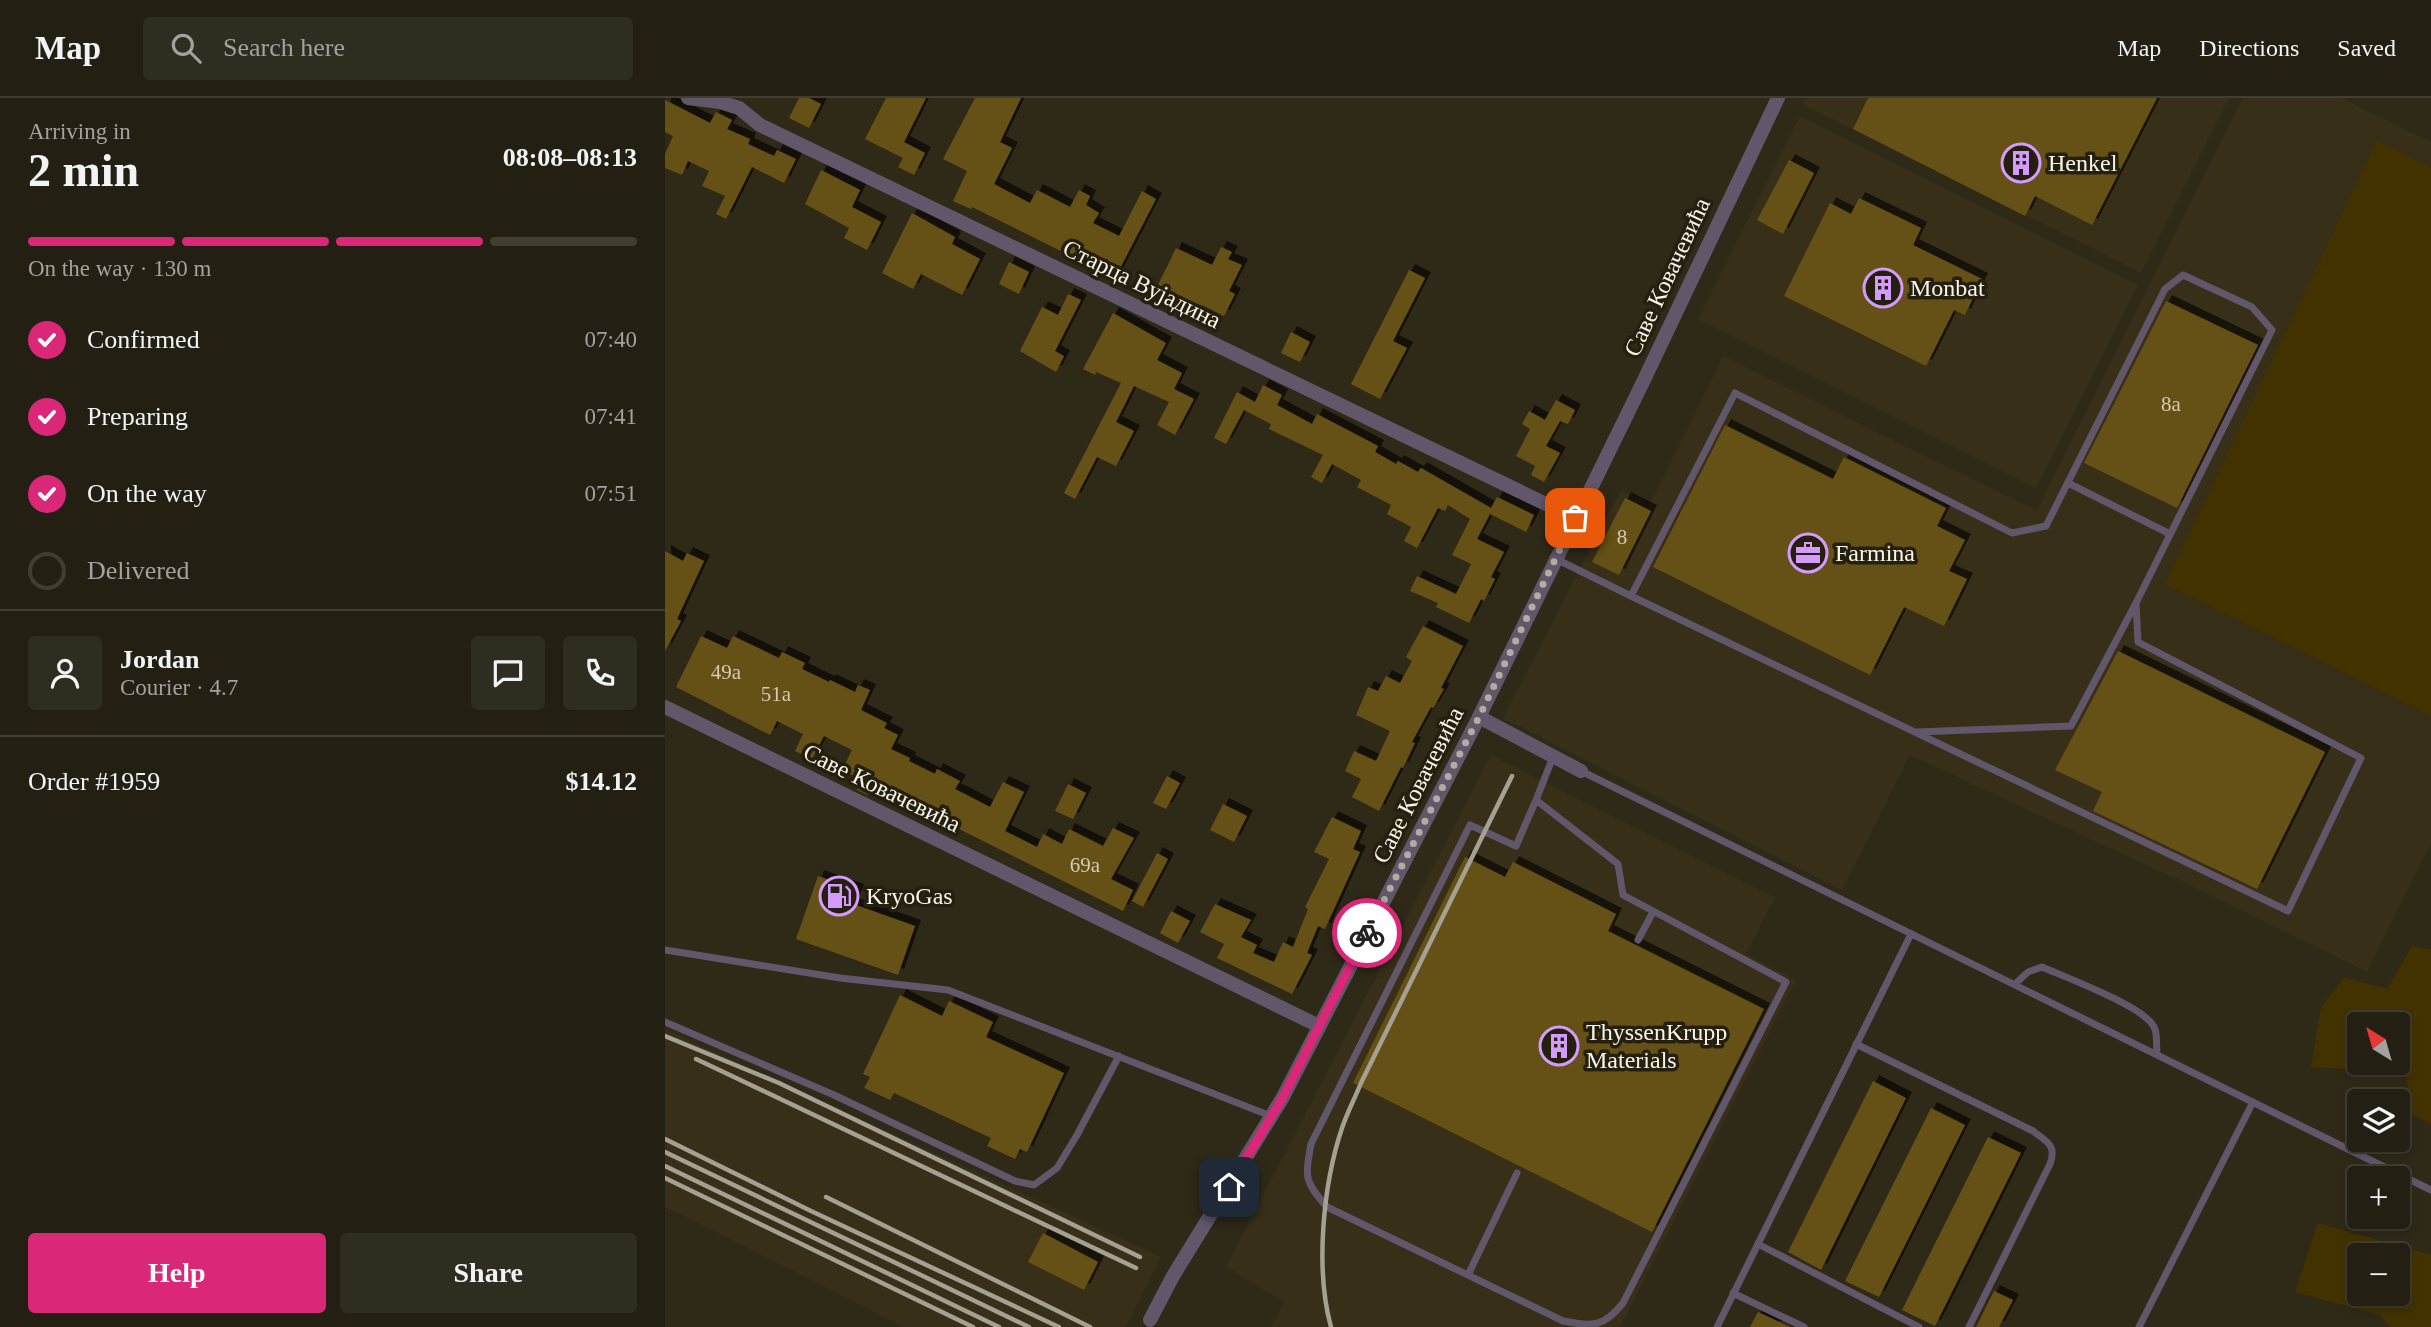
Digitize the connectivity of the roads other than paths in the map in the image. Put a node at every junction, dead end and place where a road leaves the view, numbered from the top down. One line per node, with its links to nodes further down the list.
1 (688, 98): 4 (street, Старца Вујадина)
2 (1778, 98): 4 (street, Саве Ковачевића)
3 (2068, 483): 5 (lane); 5 (lane); 7 (lane)
4 (1575, 518): 6 (street, Саве Ковачевића)
5 (2170, 534): 8 (lane)
6 (1555, 559): 7 (lane); 10 (street, Саве Ковачевића)
7 (1631, 596): 11 (lane)
8 (2136, 603): 11 (lane); 11 (lane)
9 (665, 707): 21 (street, Саве Ковачевића)
10 (1479, 717): 12 (street); 21 (street, Саве Ковачевића)
11 (1917, 733)
12 (1553, 757): 13 (street); 14 (lane)
13 (1581, 771): 16 (lane)
14 (1536, 800): 15 (lane); 30 (lane)
15 (1653, 912): 17 (lane); 30 (lane)
16 (1911, 934): 19 (lane); 22 (lane)
17 (1638, 940)
18 (665, 950): 24 (lane)
19 (2015, 985): 23 (lane); 23 (lane)
20 (665, 1022): 24 (lane)
21 (1318, 1026): 26 (street)
22 (1856, 1044): 29 (lane); 36 (lane)
23 (2157, 1054): 25 (lane)
24 (1119, 1056): 26 (lane)
25 (2253, 1102): 28 (lane); 37 (lane)
26 (1272, 1116): 32 (street)
27 (1517, 1173): 30 (lane)
28 (2431, 1190)
29 (1758, 1244): 31 (lane); 35 (lane)
30 (1468, 1275)
31 (1734, 1293): 33 (lane); 34 (lane)
32 (1150, 1320)
33 (1717, 1327)
34 (1804, 1327)
35 (1919, 1327)
36 (1969, 1327)
37 (2139, 1327)

